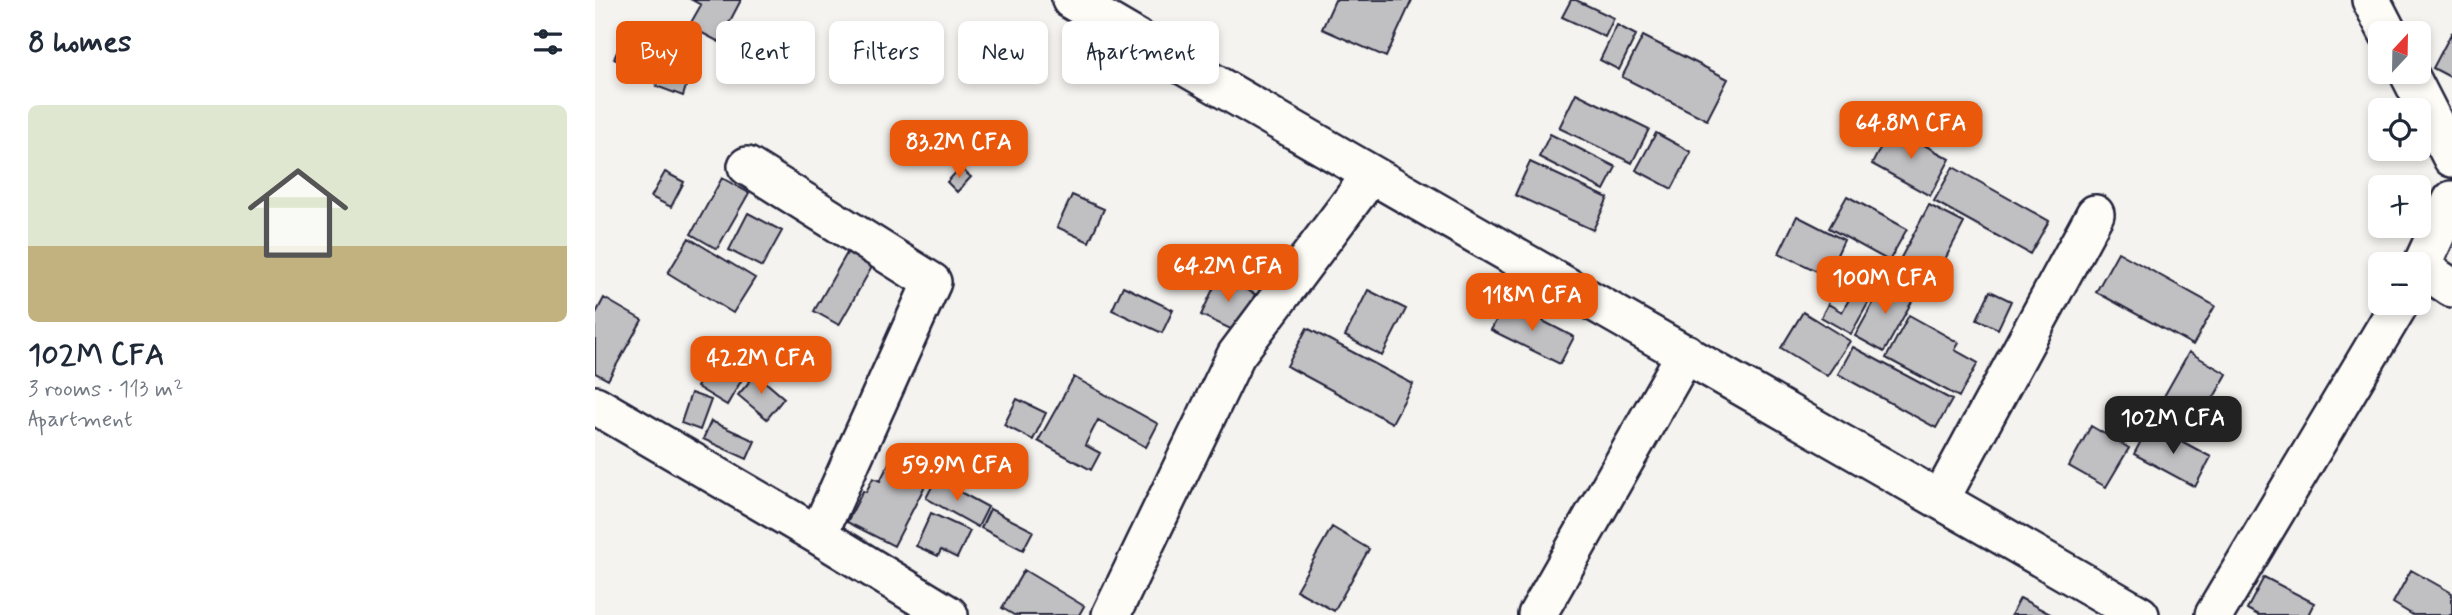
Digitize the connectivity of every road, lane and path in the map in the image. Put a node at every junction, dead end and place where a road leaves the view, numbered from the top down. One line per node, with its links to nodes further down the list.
1 (2371, 0): 3 (street)
2 (1093, 5): 7 (street)
3 (2382, 21)
4 (2414, 84): 5 (street)
5 (2452, 159)
6 (747, 166): 17 (street)
7 (1371, 175): 14 (street); 20 (street)
8 (2452, 200): 10 (street)
9 (2095, 214): 16 (street)
10 (2428, 252)
11 (2431, 276): 12 (street)
12 (2452, 288)
13 (2393, 315): 22 (street)
14 (1686, 353): 16 (street); 18 (street)
15 (595, 405): 17 (street)
16 (1940, 500): 21 (street)
17 (818, 535): 19 (street)
18 (1542, 613)
19 (949, 615)
20 (1111, 615)
21 (2140, 615)
22 (2214, 615)

